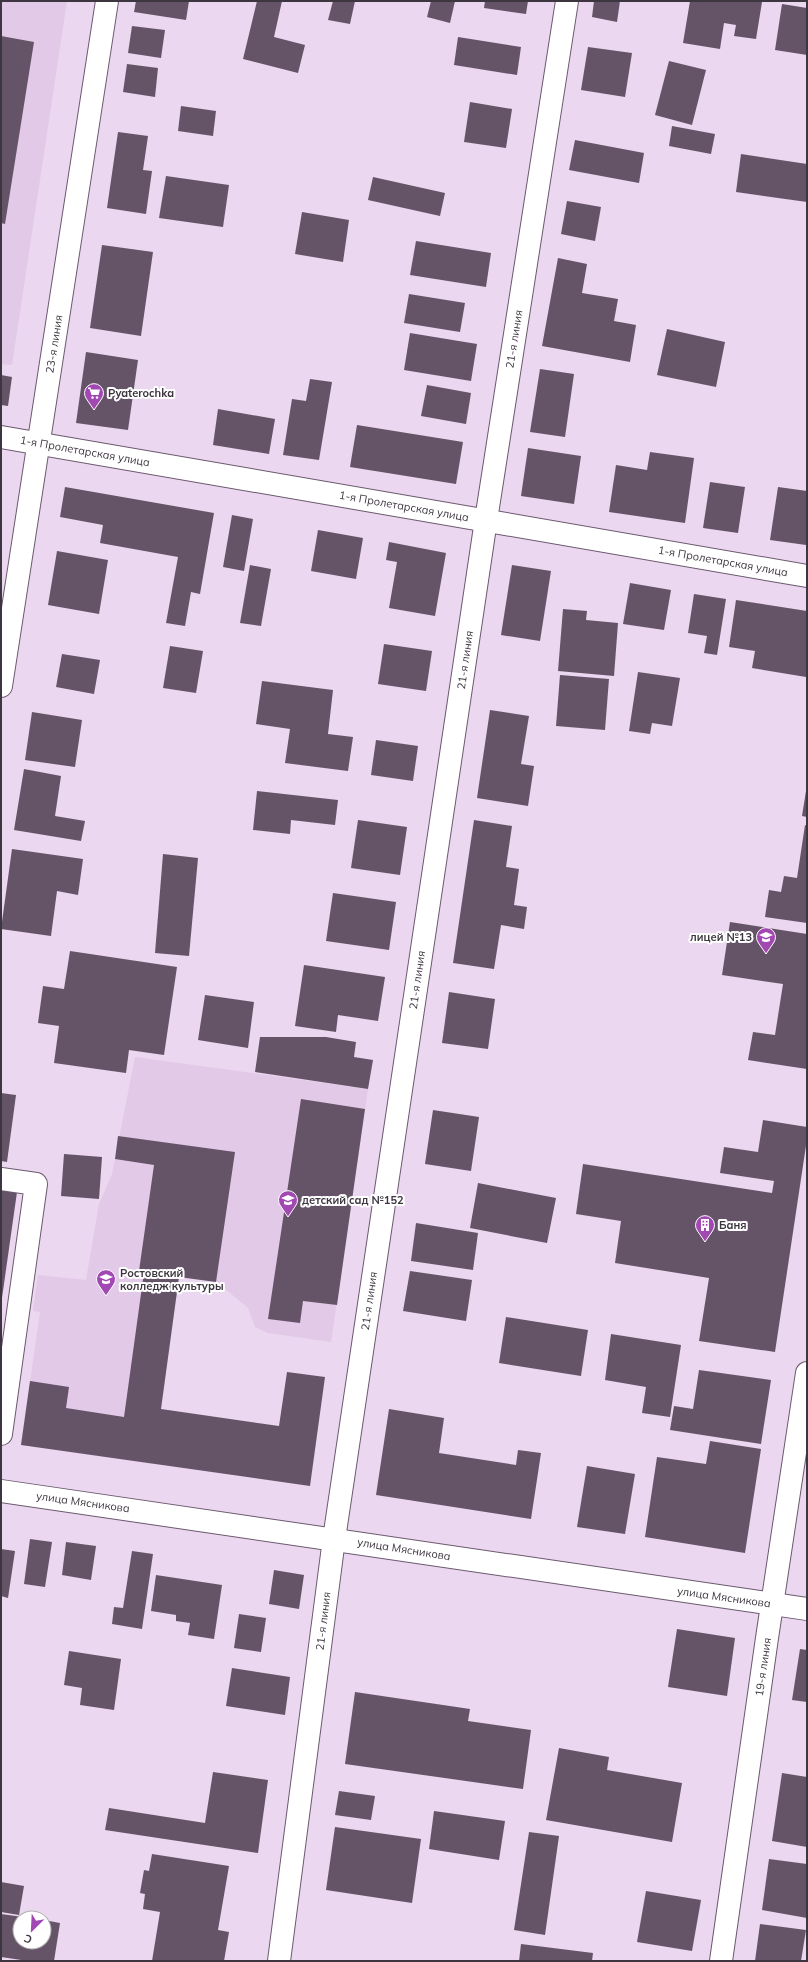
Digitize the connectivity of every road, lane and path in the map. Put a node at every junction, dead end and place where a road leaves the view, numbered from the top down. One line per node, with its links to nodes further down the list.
1 (107, 1): 4 (street, 23-я линия)
2 (567, 1): 5 (street, 21-я линия)
3 (1, 437): 4 (street, 1-я Пролетарская улица)
4 (38, 443): 5 (street, 1-я Пролетарская улица); 7 (street, 23-я линия)
5 (486, 520): 6 (street, 1-я Пролетарская улица); 12 (street, 21-я линия)
6 (807, 576)
7 (1, 686)
8 (1, 1179): 10 (street)
9 (807, 1373): 13 (street, 19-я линия)
10 (1, 1434)
11 (1, 1490): 12 (street, улица Мясникова)
12 (334, 1539): 13 (street, улица Мясникова); 15 (street, 21-я линия)
13 (773, 1605): 14 (street, улица Мясникова); 16 (street, 19-я линия)
14 (807, 1609)
15 (278, 1961)
16 (721, 1961)

